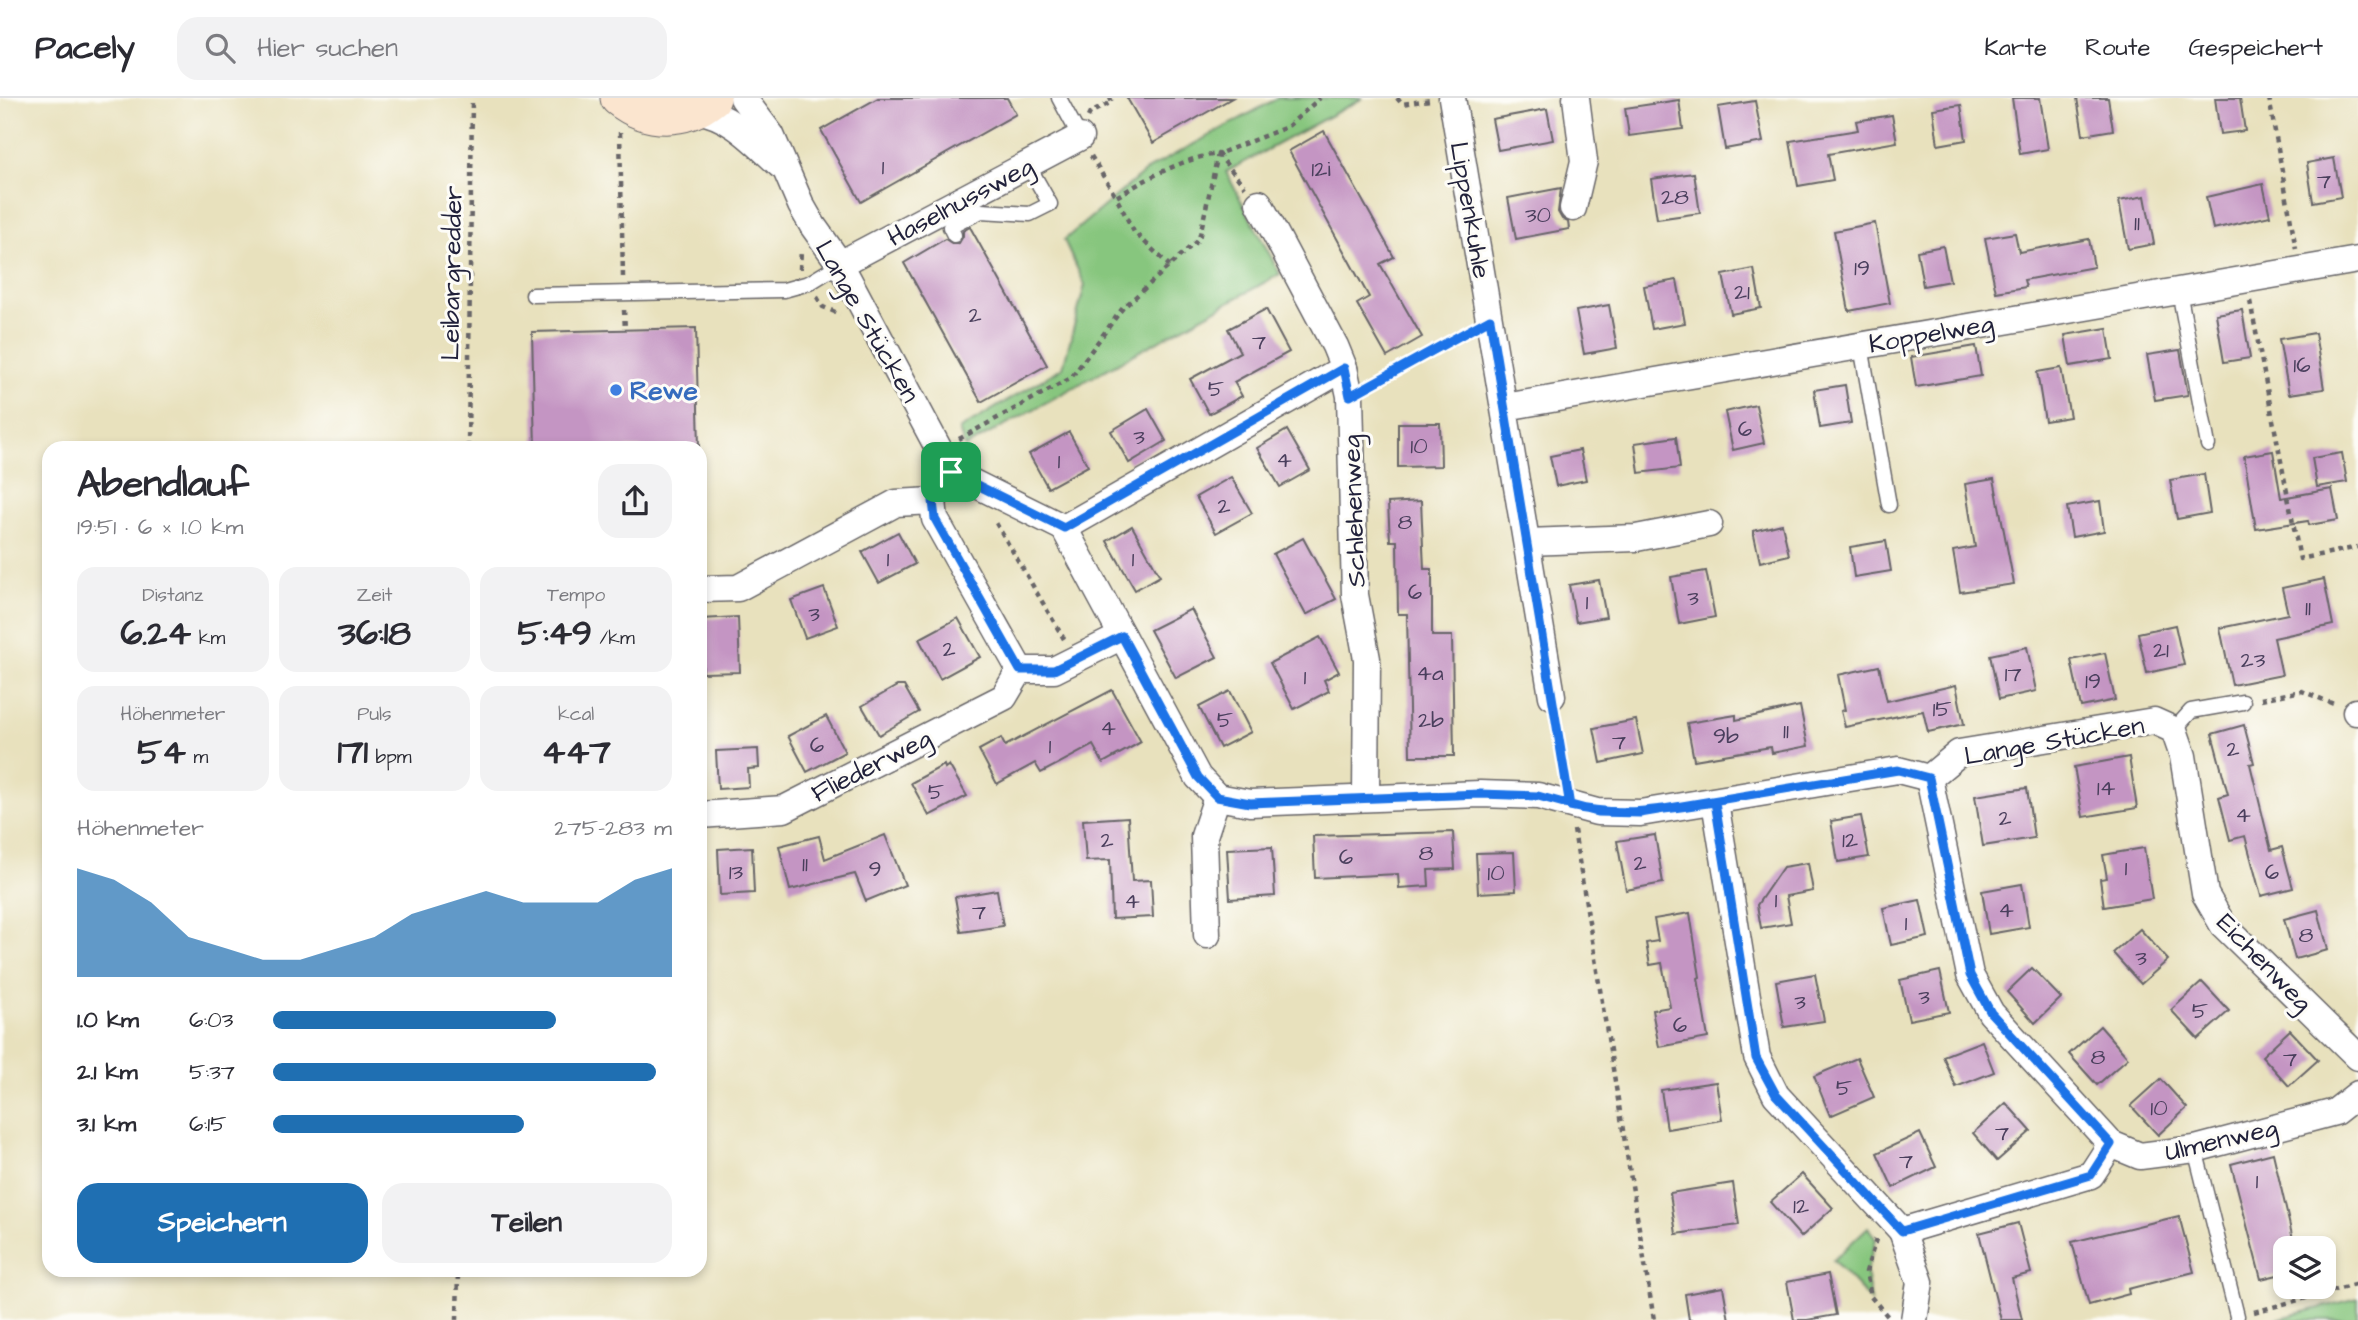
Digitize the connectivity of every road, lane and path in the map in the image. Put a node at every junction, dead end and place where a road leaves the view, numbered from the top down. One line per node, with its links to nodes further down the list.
1 (472, 98): 34 (path, Leibargredder)
2 (743, 98): 15 (street, Lange Stücken)
3 (1059, 98): 12 (lane)
4 (1320, 98): 13 (path)
5 (1397, 98): 6 (path)
6 (1441, 98)
7 (1452, 98): 28 (street, Lippenkuhle)
8 (1576, 98): 18 (street)
9 (2269, 98): 23 (path)
10 (704, 104): 11 (main road); 15 (street, Lange Stücken)
11 (620, 113): 26 (path)
12 (1080, 137): 14 (street, Haselnussweg); 16 (path)
13 (1218, 154): 16 (path); 17 (path); 22 (path)
14 (1028, 165): 19 (lane); 21 (street, Haselnussweg)
15 (785, 170): 21 (street, Lange Stücken)
16 (1116, 197): 22 (path)
17 (1259, 203): 31 (street, Schlehenweg)
18 (1573, 208)
19 (954, 235)
20 (2358, 260): 23 (street, Koppelweg)
21 (840, 264): 26 (lane); 36 (street, Lange Stücken)
22 (1170, 266): 36 (path)
23 (2300, 270): 24 (street, Koppelweg)
24 (2246, 280): 25 (street, Koppelweg); 43 (path)
25 (2179, 291): 30 (street, Koppelweg); 35 (lane)
26 (624, 293): 27 (lane); 29 (path)
27 (533, 295)
28 (1490, 319): 32 (path); 33 (street, Lippenkuhle)
29 (625, 330)
30 (1861, 346): 33 (street, Koppelweg); 38 (lane)
31 (1344, 368): 32 (street, Schlehenweg); 41 (street)
32 (1350, 396): 54 (street, Schlehenweg)
33 (1505, 407): 42 (street, Lippenkuhle)
34 (468, 441)
35 (2208, 445)
36 (946, 461): 37 (street); 41 (street)
37 (933, 501): 44 (street); 47 (street)
38 (1889, 505)
39 (993, 517): 46 (path)
40 (1709, 524): 42 (street)
41 (1064, 528): 45 (street)
42 (1527, 542): 48 (street, Lippenkuhle)
43 (2358, 547)
44 (707, 589)
45 (1122, 636): 46 (street); 53 (street)
46 (1076, 660): 47 (street)
47 (1020, 670): 57 (street, Fliederweg)
48 (1552, 695): 56 (path)
49 (2243, 702): 50 (path); 51 (lane, Lange Stücken)
50 (2357, 712)
51 (2174, 730): 52 (street, Lange Stücken); 59 (street, Eichenweg)
52 (1929, 778): 55 (street, Lange Stücken); 61 (street)
53 (1217, 797): 54 (street, Lange Stücken); 58 (street)
54 (1366, 797): 56 (street, Lange Stücken)
55 (1715, 802): 56 (street, Lange Stücken); 63 (street)
56 (1570, 806): 69 (path)
57 (707, 814)
58 (1207, 935)
59 (2358, 1057)
60 (2358, 1094): 62 (street, Ulmenweg)
61 (2111, 1144): 62 (street, Ulmenweg); 64 (street)
62 (2195, 1149): 67 (lane)
63 (1877, 1204): 64 (street); 70 (path)
64 (1902, 1231): 71 (street)
65 (458, 1277): 68 (path)
66 (2358, 1284): 67 (path)
67 (2237, 1316)
68 (457, 1320)
69 (1654, 1320)
70 (1891, 1320)
71 (1914, 1320)

